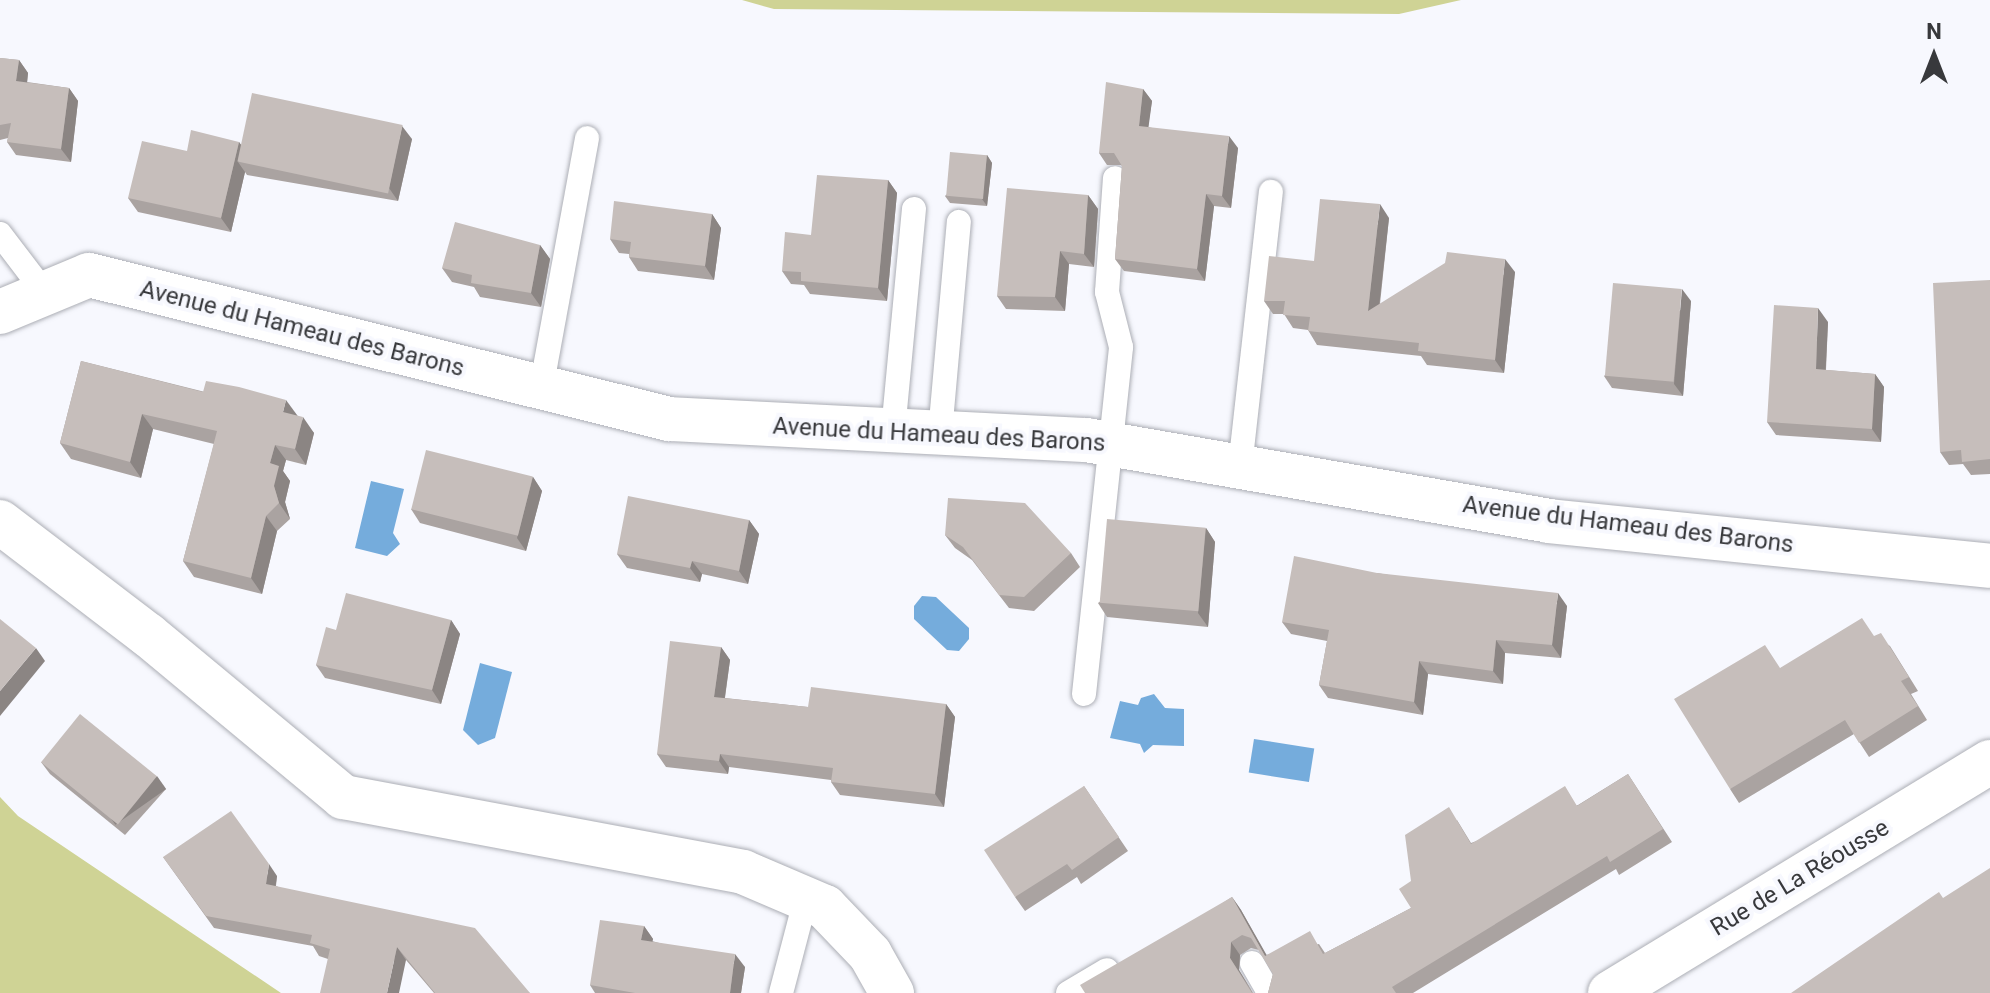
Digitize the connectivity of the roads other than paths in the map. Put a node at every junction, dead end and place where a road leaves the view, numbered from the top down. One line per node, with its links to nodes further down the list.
1 (587, 138): 9 (lane)
2 (1115, 178): 12 (lane)
3 (1271, 192): 13 (lane)
4 (914, 209): 10 (lane)
5 (959, 222): 11 (lane)
6 (0, 234): 7 (lane)
7 (45, 293): 8 (street, Avenue du Hameau des Barons); 9 (street, Avenue du Hameau des Barons)
8 (0, 312)
9 (541, 389): 10 (street, Avenue du Hameau des Barons)
10 (893, 431): 11 (street, Avenue du Hameau des Barons)
11 (940, 433): 12 (street, Avenue du Hameau des Barons)
12 (1111, 445): 13 (street, Avenue du Hameau des Barons); 16 (lane)
13 (1240, 467): 15 (street, Avenue du Hameau des Barons)
14 (0, 522): 18 (street)
15 (1990, 566)
16 (1084, 694)
17 (1990, 762): 25 (street, Rue de La Réousse)
18 (806, 898): 21 (street); 22 (lane)
19 (1252, 963): 24 (lane)
20 (1116, 965): 23 (lane)
21 (879, 988)
22 (781, 993)
23 (1068, 993)
24 (1269, 993)
25 (1610, 993)

